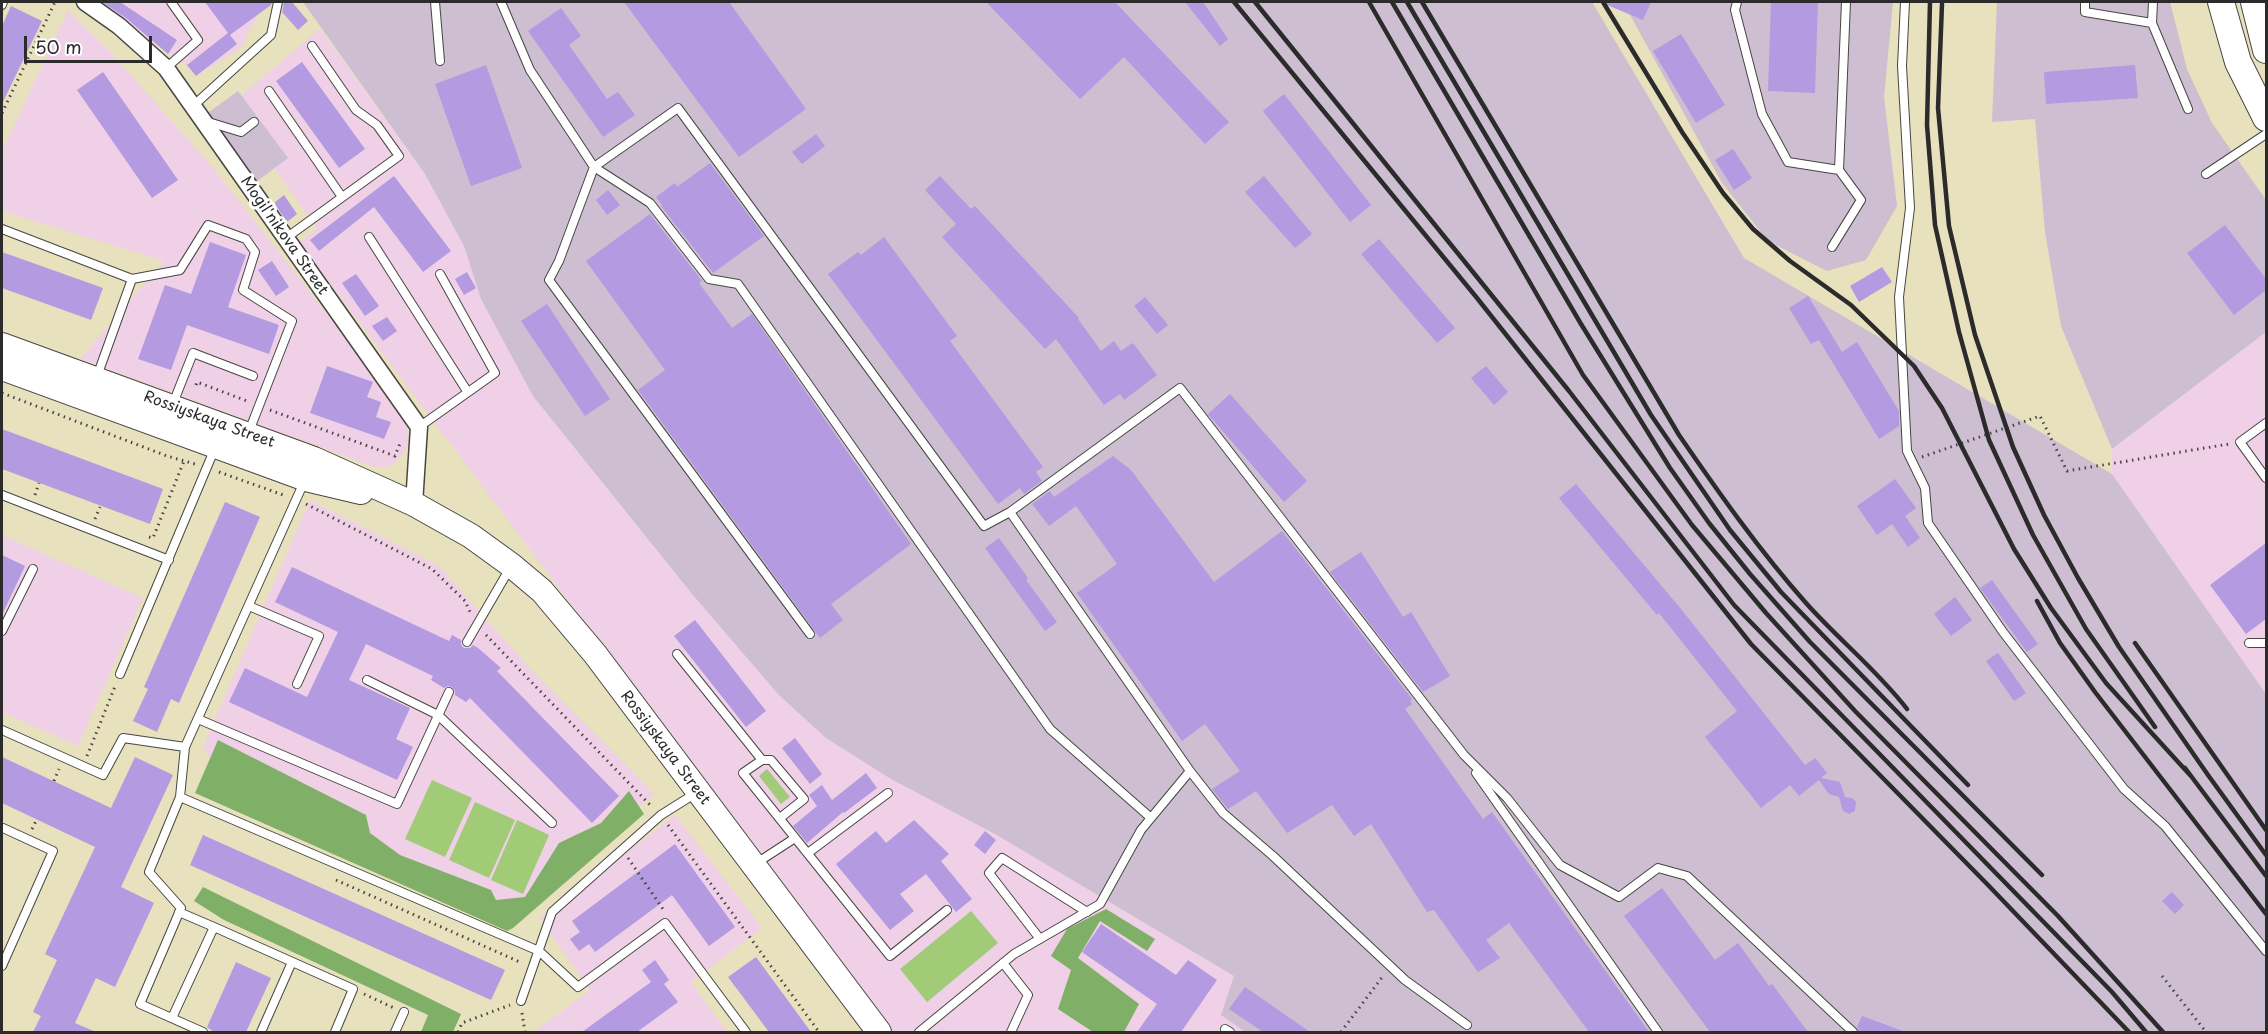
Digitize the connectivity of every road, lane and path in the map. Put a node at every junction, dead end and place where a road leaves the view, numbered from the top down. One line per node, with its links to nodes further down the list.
1 (55, 2): 21 (path)
2 (85, 2): 18 (street, Mogil'nikova Street)
3 (171, 2): 18 (lane)
4 (278, 2): 22 (lane)
5 (435, 2): 17 (lane)
6 (501, 2): 26 (lane)
7 (1737, 2): 27 (lane)
8 (1846, 2): 27 (lane)
9 (1905, 2): 49 (lane)
10 (2085, 2): 14 (lane)
11 (2153, 2): 14 (lane)
12 (2221, 2): 23 (main road)
13 (2254, 2): 16 (main road)
14 (2152, 23): 20 (lane)
15 (312, 46): 29 (lane)
16 (2266, 47)
17 (440, 61)
18 (166, 68): 22 (street, Mogil'nikova Street)
19 (269, 91): 29 (lane)
20 (2188, 109)
21 (2, 113)
22 (197, 113): 24 (lane); 32 (street, Mogil'nikova Street)
23 (2266, 118)
24 (254, 122)
25 (2266, 134): 28 (lane)
26 (594, 168): 56 (lane); 66 (lane); 88 (lane)
27 (1839, 170): 33 (lane)
28 (2206, 174)
29 (342, 197): 32 (lane)
30 (2, 229): 35 (lane)
31 (369, 237): 40 (lane)
32 (286, 238): 44 (street, Mogil'nikova Street)
33 (1832, 247)
34 (440, 274): 40 (lane)
35 (132, 279): 39 (lane); 45 (lane)
36 (2, 345): 39 (main road, Rossiyskaya Street)
37 (2, 368): 47 (main road, Rossiyskaya Street)
38 (253, 376): 42 (lane)
39 (96, 379): 42 (main road, Rossiyskaya Street)
40 (467, 391): 44 (lane)
41 (2, 393): 48 (path)
42 (172, 407): 45 (main road, Rossiyskaya Street)
43 (2266, 423): 46 (lane)
44 (419, 426): 55 (street)
45 (248, 435): 55 (main road, Rossiyskaya Street)
46 (2240, 442): 49 (path); 50 (lane)
47 (212, 457): 48 (path); 51 (main road, Rossiyskaya Street); 51 (path); 60 (lane)
48 (184, 461): 59 (path)
49 (1912, 461): 103 (lane)
50 (2266, 478)
51 (301, 489): 55 (main road, Rossiyskaya Street); 63 (lane); 64 (path)
52 (27, 491): 54 (path)
53 (2, 495): 60 (lane)
54 (45, 498)
55 (414, 504): 61 (main road, Rossiyskaya Street)
56 (1010, 512): 80 (lane); 82 (lane)
57 (86, 513): 58 (path)
58 (105, 521)
59 (143, 535)
60 (169, 560): 71 (lane)
61 (511, 565): 64 (lane); 83 (main road, Rossiyskaya Street)
62 (33, 568): 65 (lane)
63 (249, 606): 73 (lane); 76 (lane)
64 (477, 626): 67 (lane); 86 (path)
65 (2, 631)
66 (810, 634)
67 (467, 642)
68 (2249, 643): 69 (lane)
69 (2266, 643)
70 (677, 654): 81 (lane)
71 (120, 674): 78 (path)
72 (367, 680): 75 (lane)
73 (297, 684)
74 (449, 692): 75 (lane)
75 (438, 715): 76 (lane); 89 (lane)
76 (198, 719): 79 (lane)
77 (2, 730): 79 (lane)
78 (93, 741)
79 (185, 747): 85 (lane)
80 (1464, 755): 127 (lane); 128 (lane)
81 (762, 760): 87 (lane); 87 (lane)
82 (1190, 771): 88 (lane); 107 (lane)
83 (698, 792): 86 (lane); 94 (main road, Rossiyskaya Street)
84 (888, 793): 93 (lane)
85 (180, 797): 97 (lane); 102 (lane)
86 (661, 815): 92 (lane); 122 (path)
87 (780, 818): 91 (lane)
88 (1151, 818): 98 (lane)
89 (552, 823)
90 (3, 828): 106 (lane)
91 (795, 838): 93 (lane); 94 (lane)
92 (622, 849): 99 (path); 102 (lane)
93 (808, 853): 96 (lane)
94 (753, 865): 123 (main road, Rossiyskaya Street)
95 (335, 879): 108 (path)
96 (947, 910)
97 (179, 912): 100 (lane); 113 (lane)
98 (1087, 912): 101 (lane); 101 (lane)
99 (665, 923): 102 (lane); 121 (lane)
100 (214, 927): 104 (lane); 113 (lane)
101 (1040, 939): 105 (lane)
102 (539, 951): 108 (lane)
103 (2266, 951)
104 (292, 962): 110 (lane); 116 (lane)
105 (1003, 963): 124 (lane); 125 (lane)
106 (2, 966)
107 (1390, 966): 114 (lane); 126 (path)
108 (533, 968): 111 (lane)
109 (2162, 976): 129 (path)
110 (353, 989): 112 (path); 117 (lane)
111 (521, 1001): 119 (path); 120 (path)
112 (404, 1012): 118 (lane)
113 (172, 1018): 115 (lane)
114 (1467, 1025)
115 (203, 1032)
116 (261, 1032)
117 (335, 1032)
118 (395, 1032)
119 (458, 1032)
120 (525, 1032)
121 (746, 1032)
122 (819, 1032)
123 (879, 1032)
124 (919, 1032)
125 (1011, 1032)
126 (1341, 1032)
127 (1658, 1032)
128 (1853, 1032)
129 (2206, 1032)

